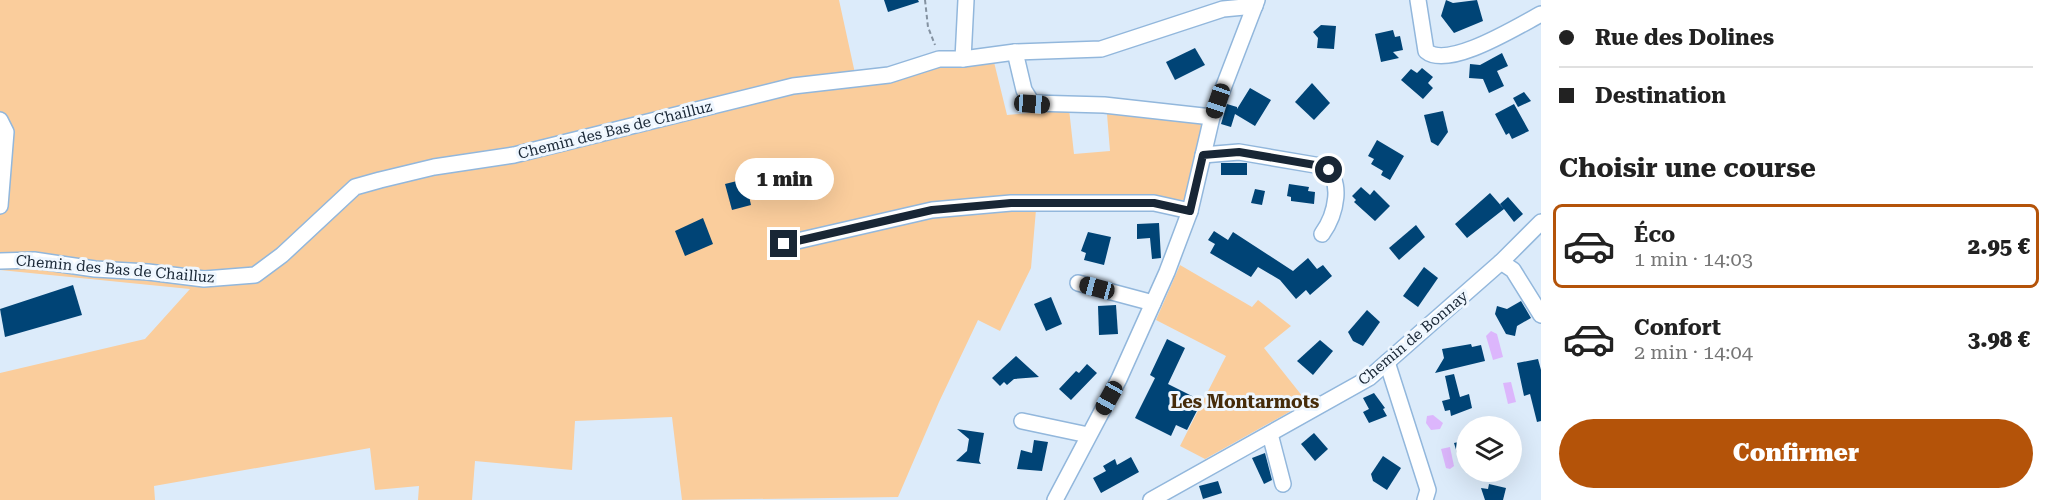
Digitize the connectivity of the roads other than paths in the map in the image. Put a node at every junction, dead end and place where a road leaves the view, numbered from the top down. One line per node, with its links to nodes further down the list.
1 (966, 0): 6 (street)
2 (1418, 0): 4 (street)
3 (1256, 3): 5 (street, Chemin des Bas de Chailluz); 7 (street)
4 (1541, 14)
5 (1015, 52): 6 (street, Chemin des Bas de Chailluz); 7 (street)
6 (963, 59): 15 (street, Chemin des Bas de Chailluz)
7 (1212, 117): 9 (street)
8 (0, 120): 10 (street)
9 (1203, 155): 11 (street); 13 (street)
10 (0, 206)
11 (1190, 211): 14 (street); 18 (street)
12 (1541, 222): 16 (street, Chemin de Bonnay)
13 (1322, 234)
14 (784, 244)
15 (0, 261)
16 (1502, 262): 19 (street); 20 (street, Chemin de Bonnay)
17 (1078, 283): 18 (street)
18 (1153, 303): 23 (street)
19 (1541, 315)
20 (1388, 362): 22 (street, Chemin de Bonnay); 27 (street)
21 (1022, 421): 23 (street)
22 (1270, 434): 24 (street); 26 (street, Chemin de Bonnay)
23 (1088, 435): 25 (street)
24 (1283, 484)
25 (1055, 500)
26 (1151, 500)
27 (1425, 500)

